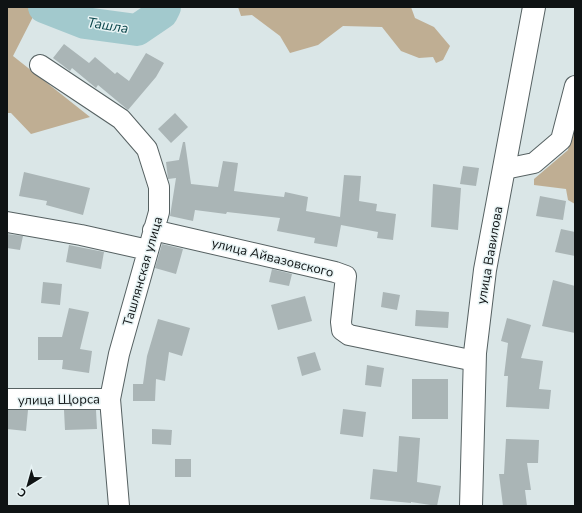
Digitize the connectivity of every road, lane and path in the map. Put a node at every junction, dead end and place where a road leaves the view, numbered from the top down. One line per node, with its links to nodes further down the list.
1 (534, 7): 4 (main road, улица Вавилова)
2 (40, 65): 6 (street, Ташлянская улица)
3 (575, 86): 4 (street)
4 (505, 169): 8 (main road, улица Вавилова)
5 (7, 222): 7 (street)
6 (153, 230): 7 (street, Ташлянская улица); 8 (street, улица Айвазовского)
7 (148, 250): 9 (street, Ташлянская улица)
8 (475, 361): 12 (main road, улица Вавилова)
9 (110, 398): 10 (street, улица Щорса); 11 (street, Ташлянская улица)
10 (7, 399)
11 (119, 506)
12 (470, 506)

